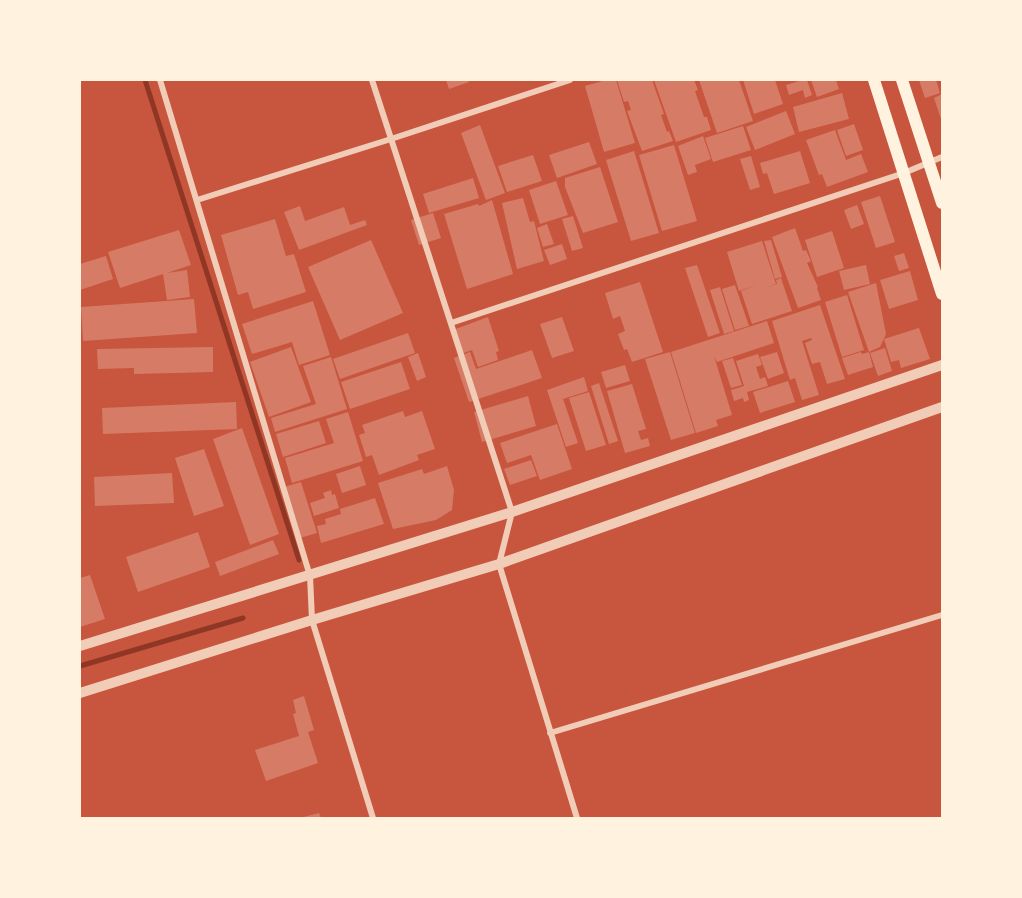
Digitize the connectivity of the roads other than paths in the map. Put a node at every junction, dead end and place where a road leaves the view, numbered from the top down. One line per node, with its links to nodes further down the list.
1 (160, 80): 10 (street)
2 (372, 80): 6 (street)
3 (570, 80): 6 (street)
4 (874, 80): 9 (main road)
5 (902, 80): 8 (main road)
6 (391, 139): 10 (street); 13 (street)
7 (942, 157): 8 (street)
8 (929, 162): 9 (street); 11 (main road)
9 (904, 173): 12 (main road); 13 (street)
10 (197, 200): 18 (street)
11 (942, 203)
12 (942, 294)
13 (451, 323): 16 (street)
14 (942, 365): 16 (street)
15 (942, 407): 17 (street)
16 (512, 512): 17 (street); 18 (street)
17 (500, 564): 20 (street); 23 (street)
18 (310, 576): 20 (street); 21 (street)
19 (942, 615): 23 (street)
20 (312, 620): 22 (street); 24 (street)
21 (80, 646)
22 (80, 693)
23 (550, 733): 25 (street)
24 (373, 819)
25 (577, 819)

